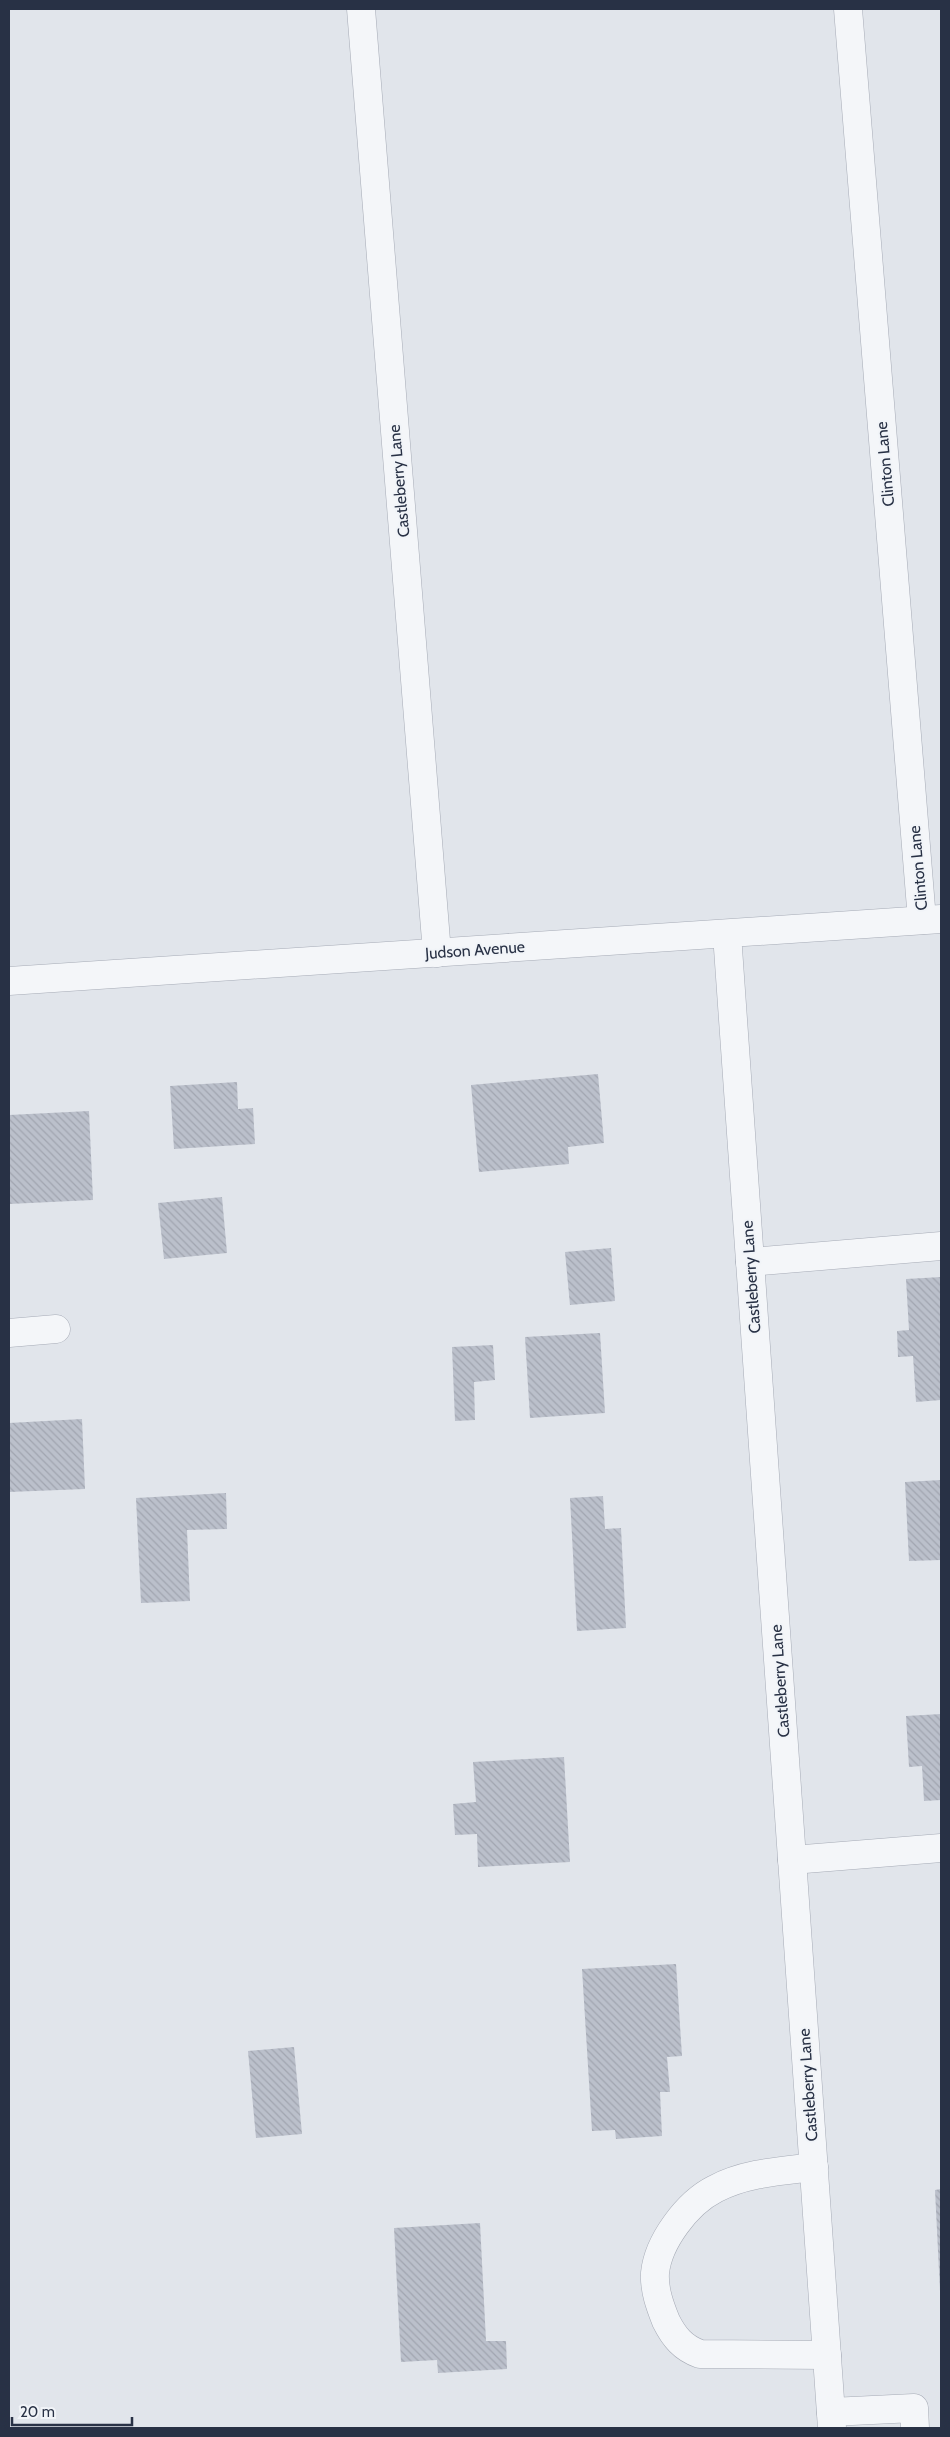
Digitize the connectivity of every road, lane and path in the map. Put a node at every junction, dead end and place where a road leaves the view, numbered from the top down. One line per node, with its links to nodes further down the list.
1 (361, 9): 5 (street, Castleberry Lane)
2 (848, 9): 3 (street, Clinton Lane)
3 (932, 920): 4 (street, Judson Avenue)
4 (727, 934): 5 (street, Judson Avenue); 8 (street, Castleberry Lane)
5 (437, 953): 6 (street, Judson Avenue)
6 (9, 981)
7 (941, 1246): 8 (street)
8 (750, 1262): 12 (street, Castleberry Lane)
9 (56, 1329): 10 (street)
10 (9, 1333)
11 (941, 1848): 12 (street)
12 (792, 1860): 13 (street, Castleberry Lane)
13 (814, 2167): 14 (street, Castleberry Lane); 14 (street)
14 (827, 2355): 15 (street, Castleberry Lane)
15 (832, 2420): 16 (street)
16 (915, 2428)

